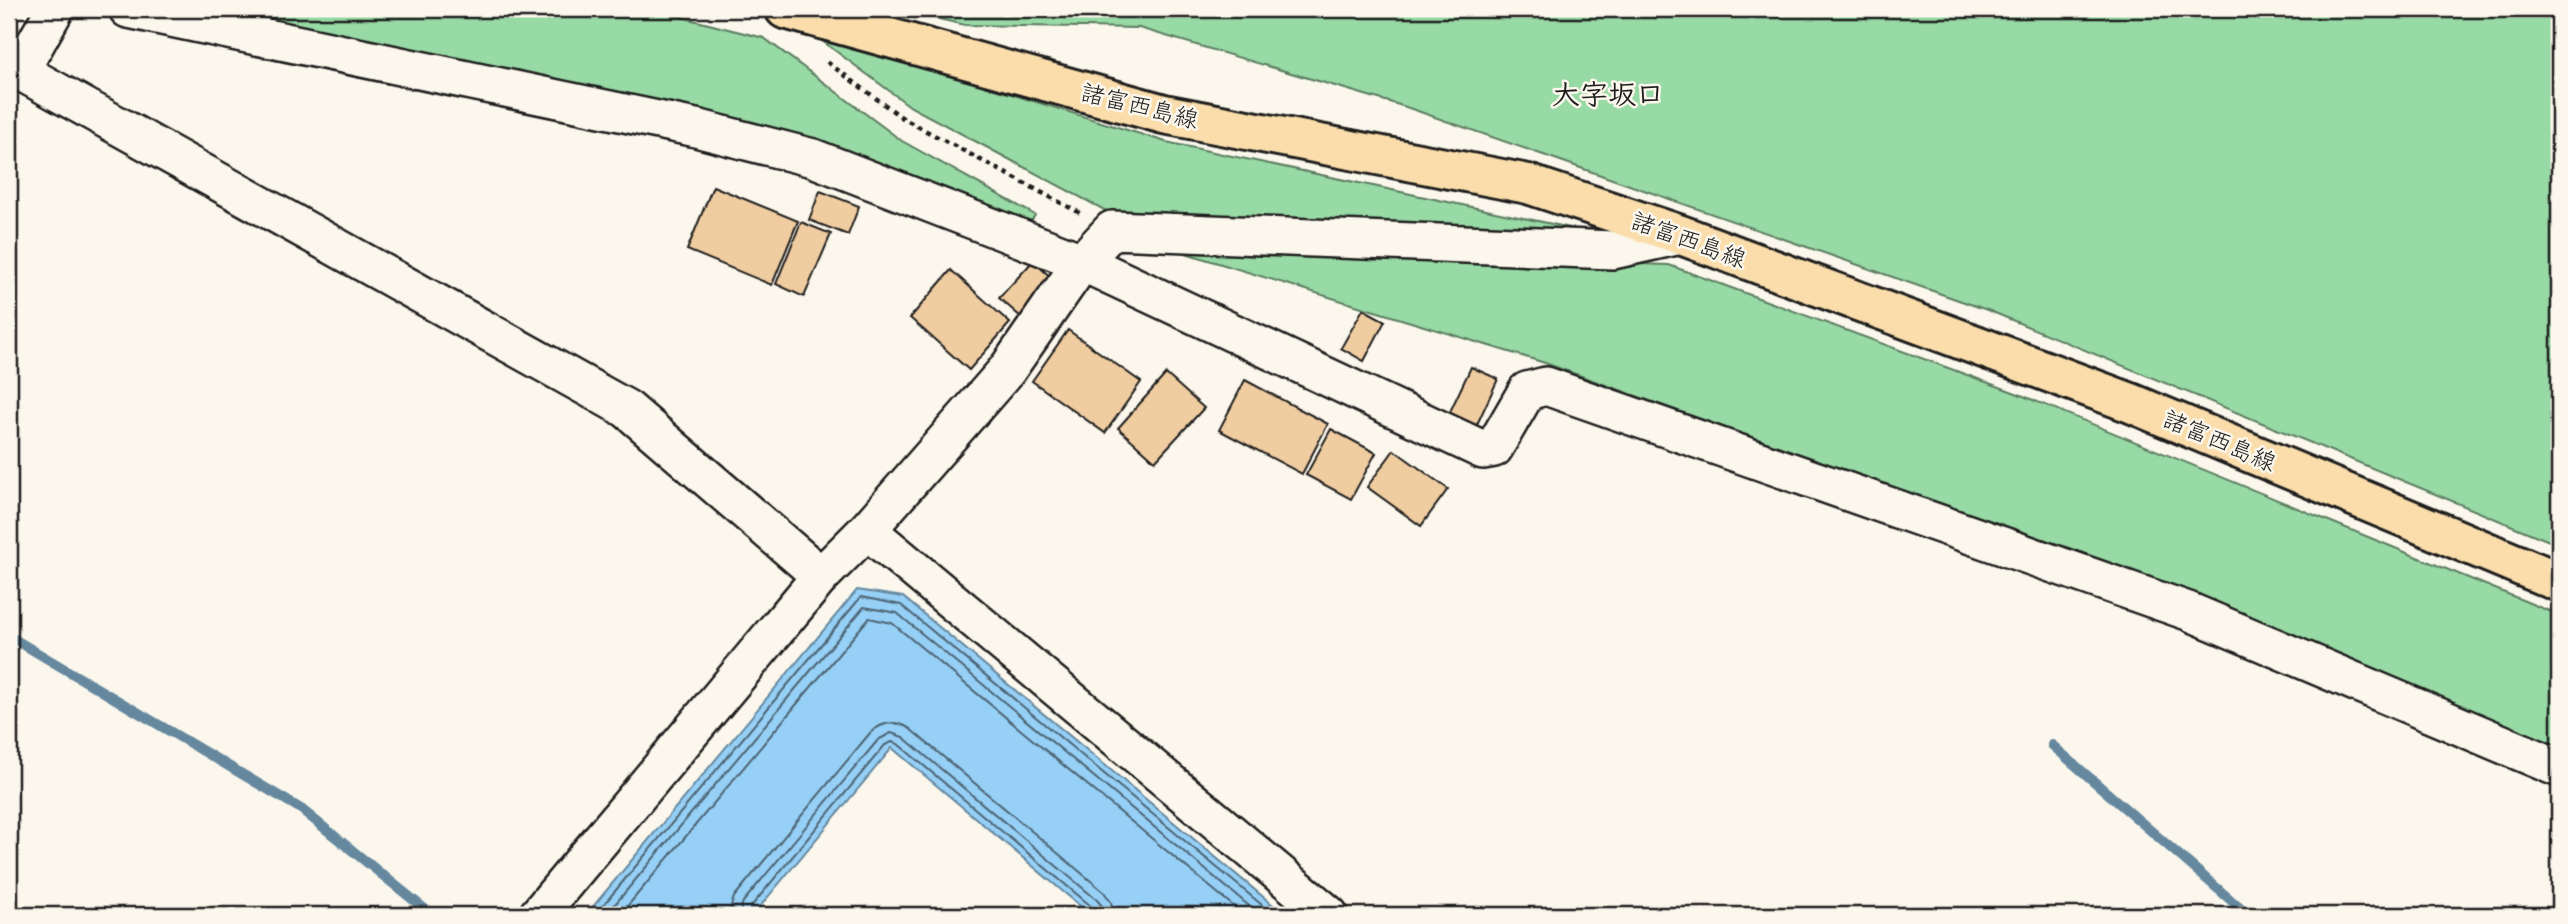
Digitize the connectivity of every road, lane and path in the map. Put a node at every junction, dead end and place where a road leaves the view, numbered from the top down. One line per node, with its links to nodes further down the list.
1 (55, 9): 5 (street)
2 (128, 9): 8 (street)
3 (785, 9): 7 (main road, 諸富西島線)
4 (817, 55): 6 (path)
5 (15, 68): 10 (street)
6 (1112, 230): 7 (street); 8 (street)
7 (1681, 235): 11 (main road, 諸富西島線)
8 (1082, 262): 9 (street); 12 (street)
9 (867, 530): 10 (street); 14 (street)
10 (821, 576): 13 (street)
11 (2559, 582)
12 (2559, 768)
13 (538, 915)
14 (1329, 915)

